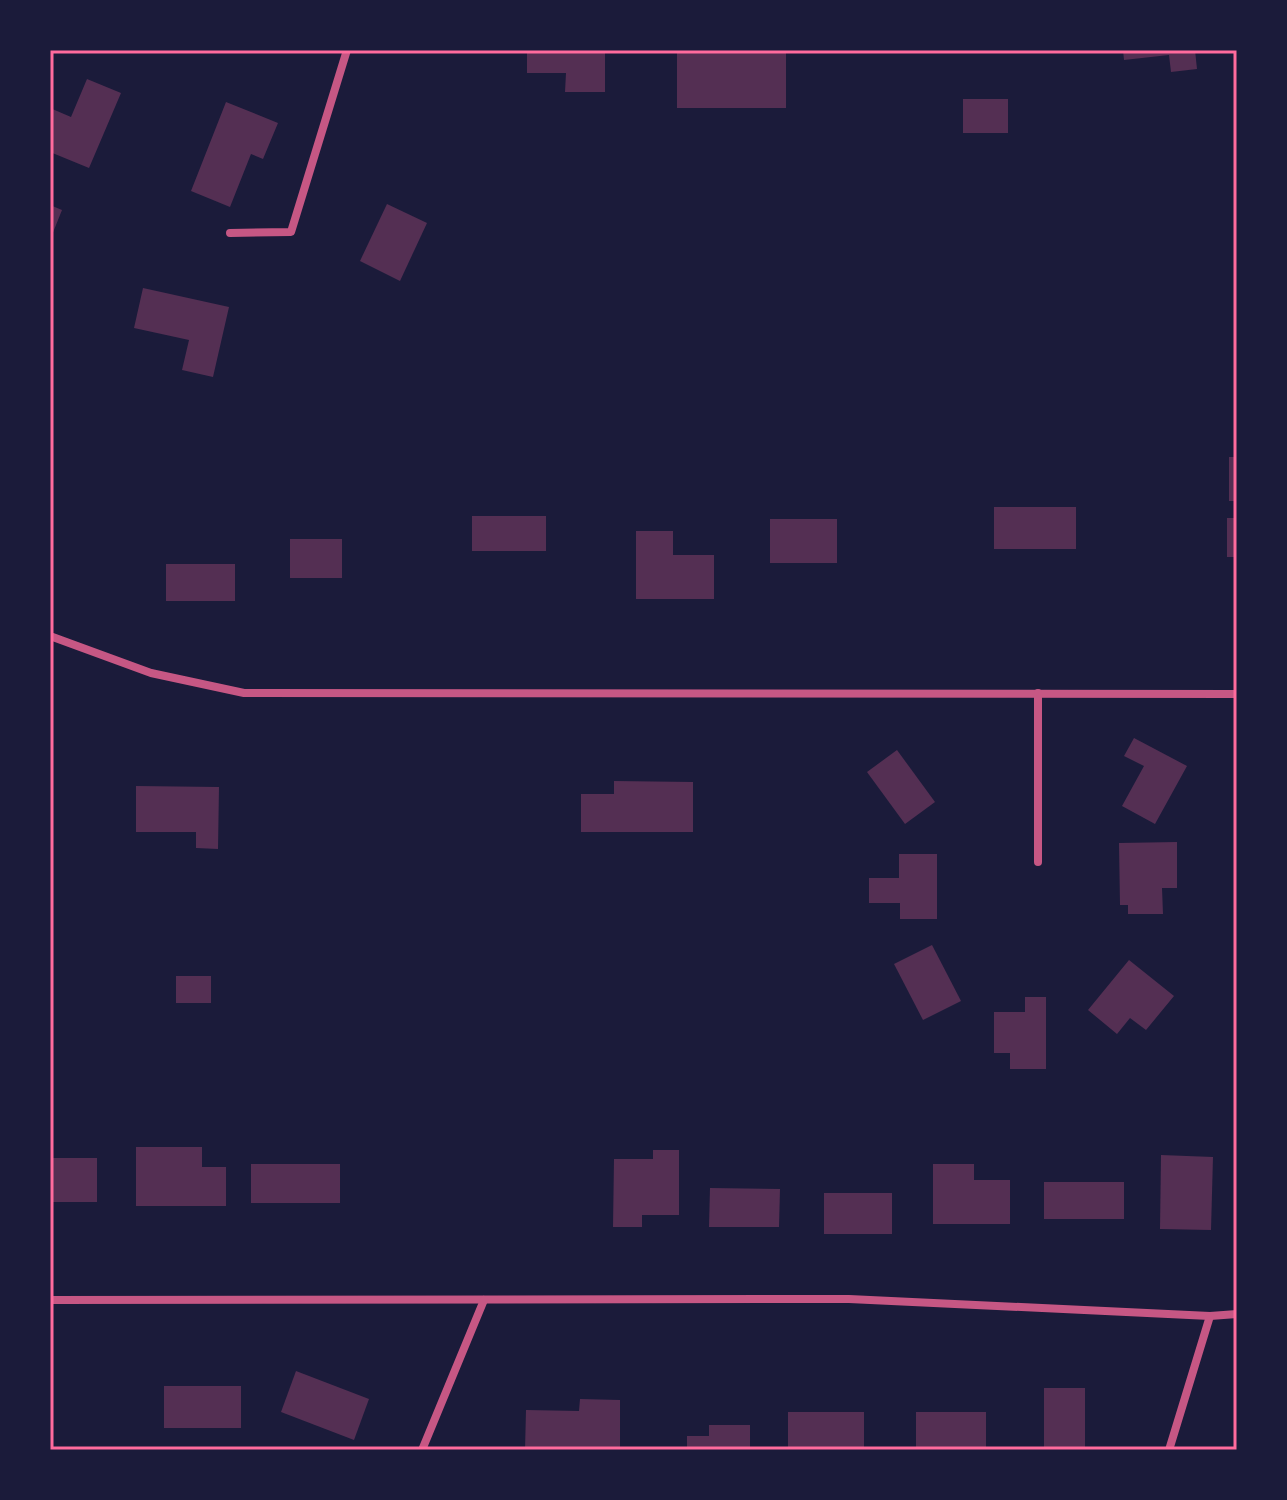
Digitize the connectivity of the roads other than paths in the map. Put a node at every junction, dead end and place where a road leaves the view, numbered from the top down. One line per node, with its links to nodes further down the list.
1 (347, 50): 2 (street)
2 (230, 233)
3 (50, 636): 4 (street)
4 (1038, 693): 5 (street); 6 (street)
5 (1237, 694)
6 (1038, 862)
7 (50, 1300): 8 (street)
8 (484, 1300): 10 (street); 11 (street)
9 (1237, 1314): 10 (street)
10 (1210, 1316): 12 (street)
11 (422, 1450)
12 (1169, 1450)

